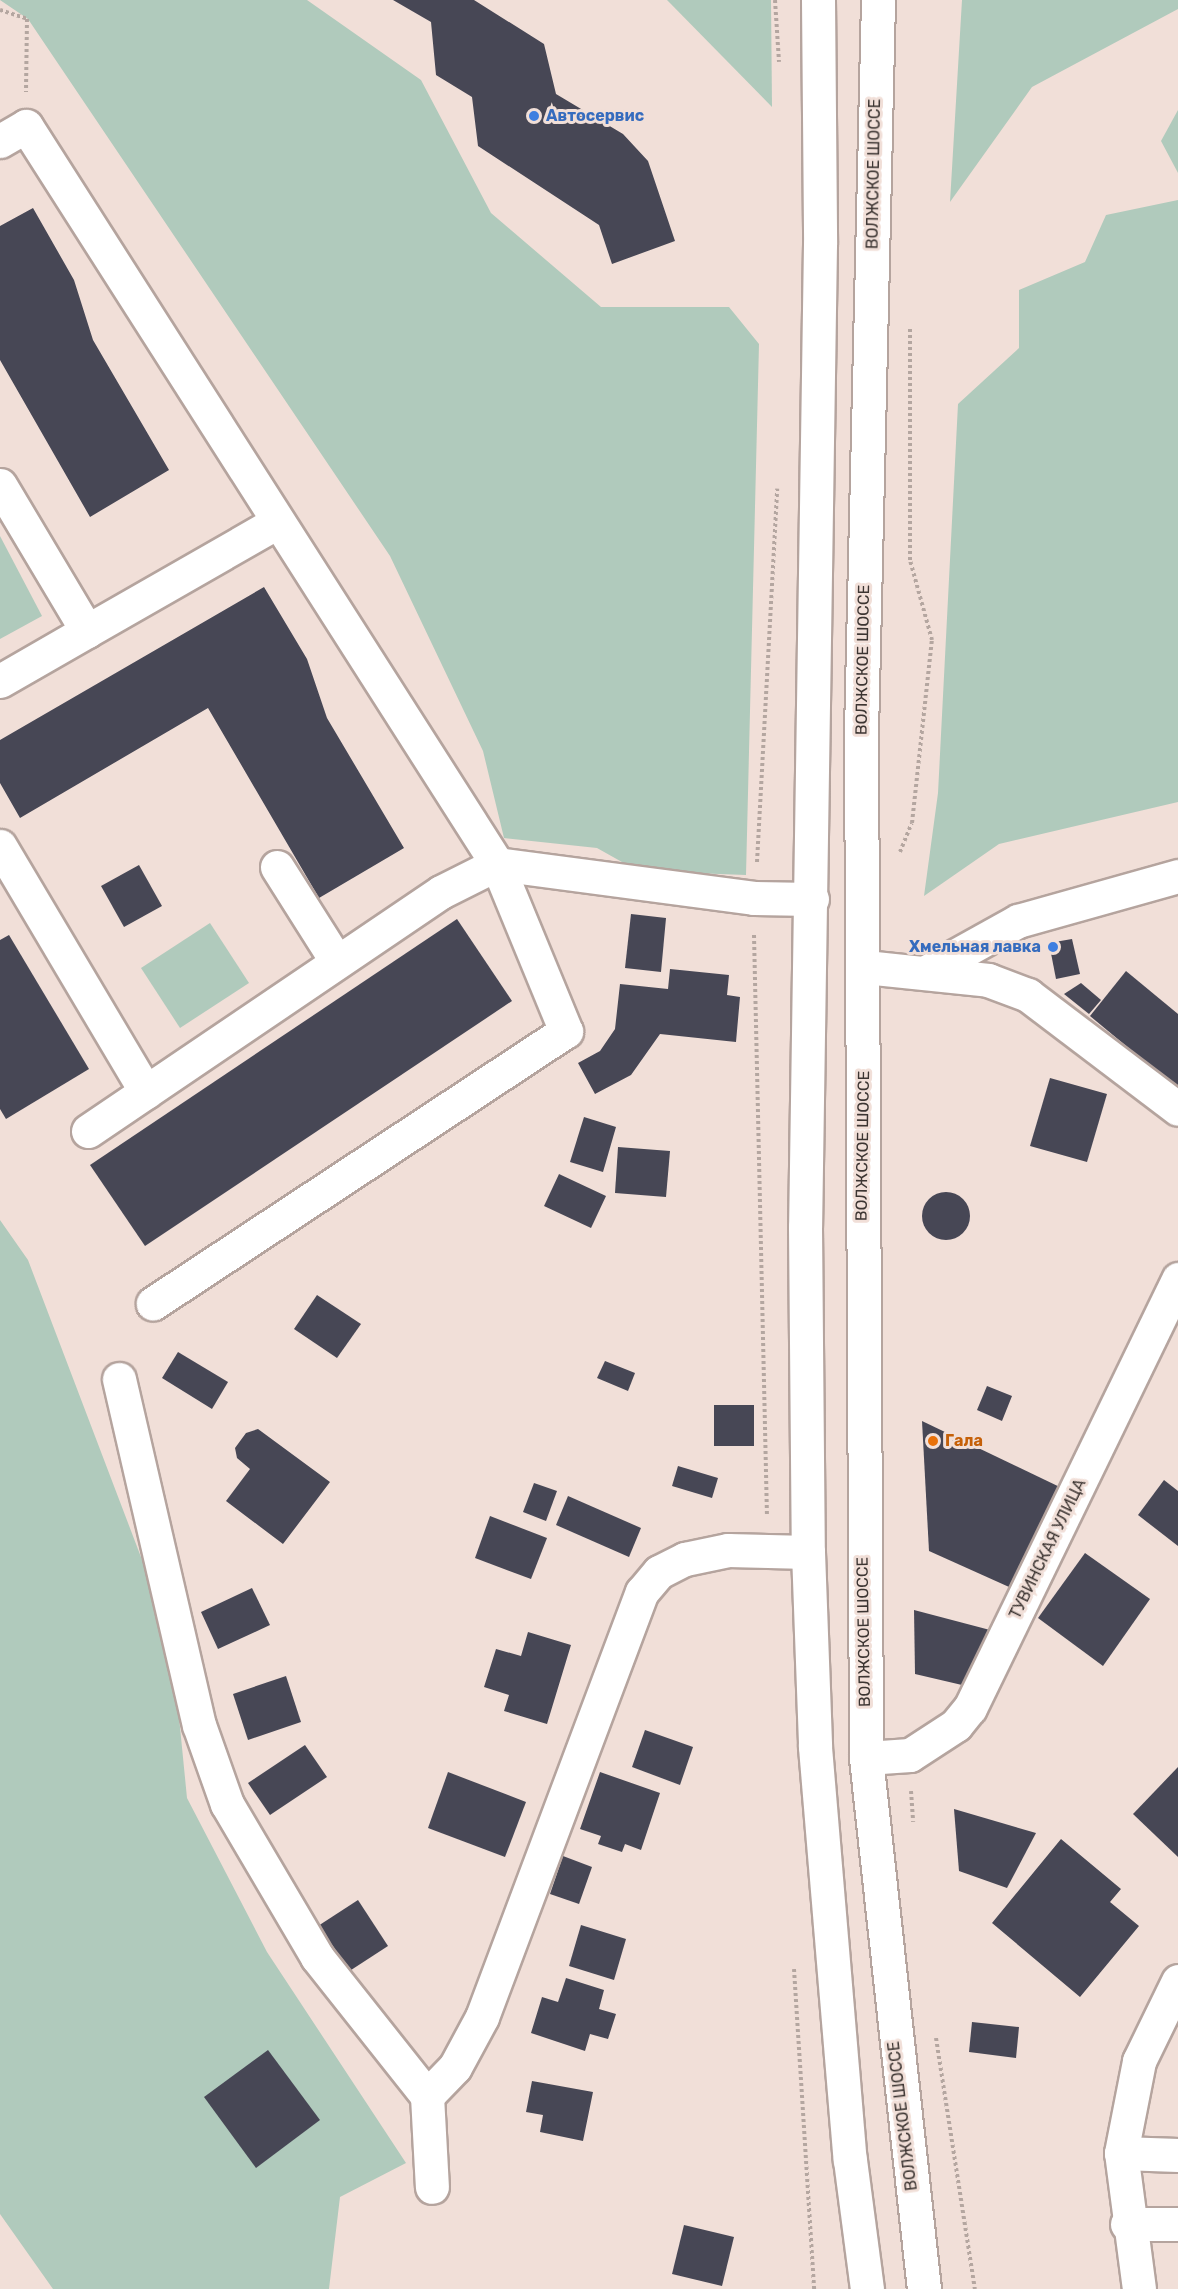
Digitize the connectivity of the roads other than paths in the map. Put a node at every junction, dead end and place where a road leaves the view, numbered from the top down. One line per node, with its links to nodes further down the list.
1 (818, 0): 12 (main road)
2 (878, 0): 14 (main road, ВОЛЖСКОЕ ШОССЕ)
3 (13, 133): 5 (main road)
4 (0, 485): 6 (main road)
5 (277, 522): 6 (main road); 9 (main road)
6 (87, 632): 7 (main road)
7 (0, 681)
8 (0, 846): 16 (main road)
9 (497, 864): 12 (main road); 13 (main road); 20 (main road)
10 (277, 867): 13 (main road)
11 (1178, 876): 15 (main road)
12 (812, 899): 22 (main road)
13 (337, 962): 16 (main road)
14 (865, 967): 15 (main road); 23 (main road, ВОЛЖСКОЕ ШОССЕ)
15 (928, 971): 17 (main road)
16 (146, 1092): 18 (main road)
17 (1178, 1109)
18 (88, 1131)
19 (1178, 1279): 23 (main road, ТУВИНСКАЯ УЛИЦА)
20 (153, 1303)
21 (119, 1379): 25 (main road)
22 (808, 1552): 25 (main road); 31 (main road)
23 (866, 1758): 32 (main road, ВОЛЖСКОЕ ШОССЕ)
24 (1178, 1981): 26 (main road)
25 (427, 2096): 28 (main road)
26 (1121, 2153): 27 (main road); 29 (main road)
27 (1178, 2155)
28 (432, 2187)
29 (1127, 2224): 30 (main road); 33 (main road)
30 (1178, 2224)
31 (869, 2285)
32 (924, 2289)
33 (1139, 2289)

